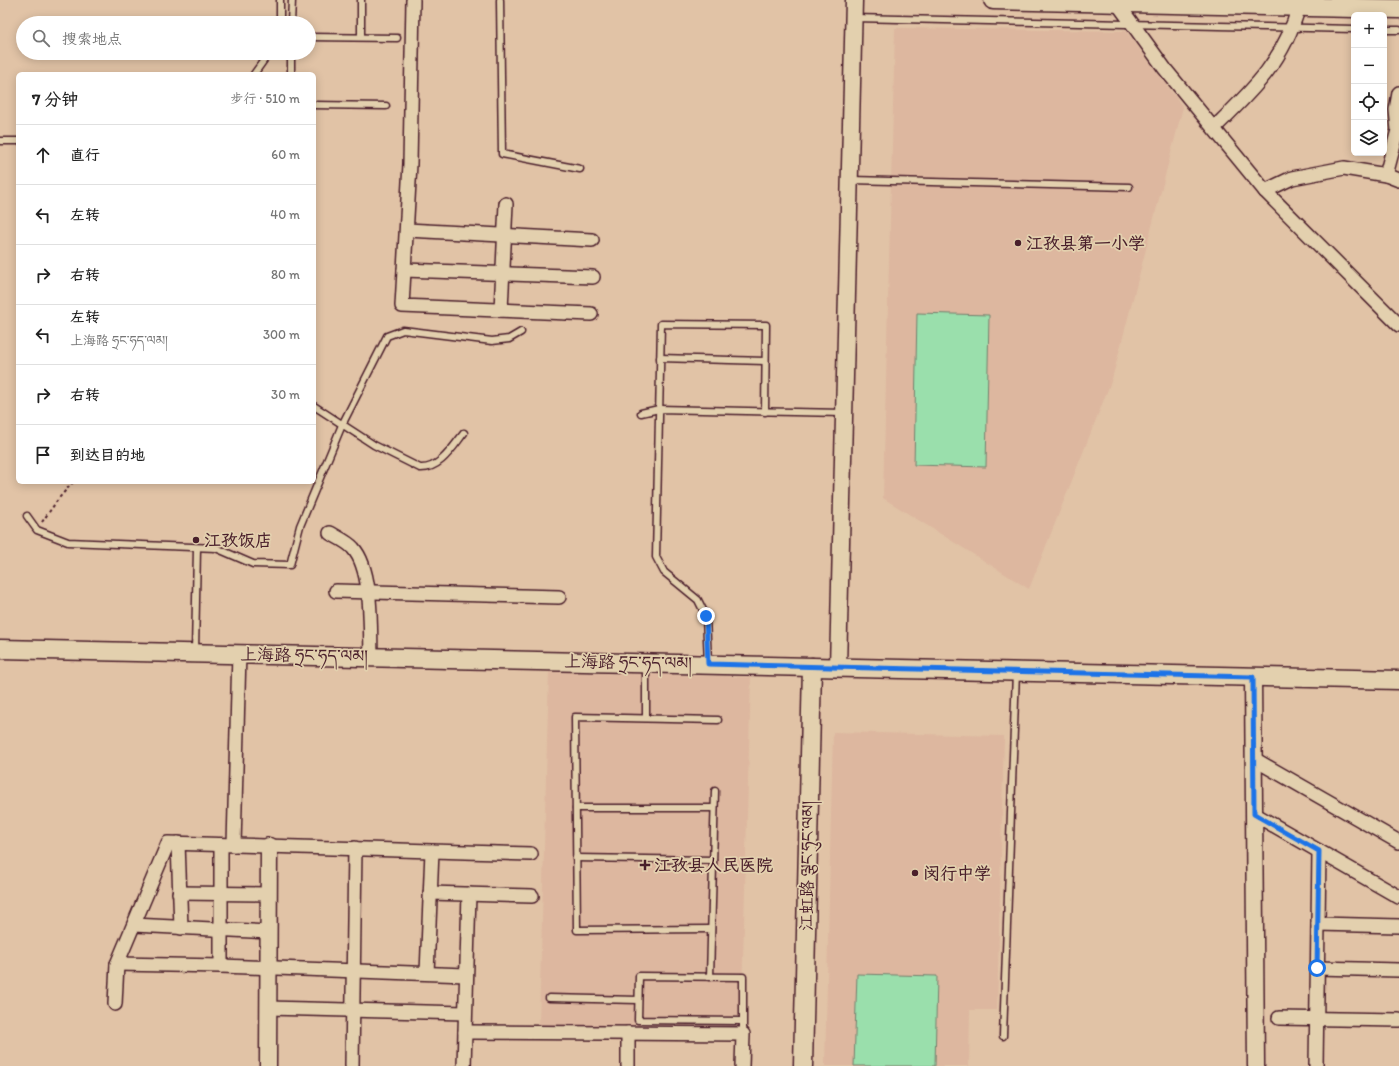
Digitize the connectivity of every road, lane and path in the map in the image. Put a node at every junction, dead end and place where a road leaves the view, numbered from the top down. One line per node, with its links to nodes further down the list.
1 (280, 0): 11 (lane)
2 (292, 0): 12 (lane)
3 (361, 0): 20 (lane)
4 (413, 0): 40 (street)
5 (500, 0): 33 (lane)
6 (854, 0): 13 (street)
7 (993, 0): 8 (main road)
8 (1116, 1): 9 (main road); 14 (street)
9 (1303, 4): 10 (main road); 15 (street)
10 (1399, 8)
11 (280, 16)
12 (291, 16)
13 (854, 18): 14 (lane); 35 (street)
14 (1133, 24): 15 (lane); 29 (street)
15 (1293, 28): 16 (lane); 29 (street)
16 (1351, 29)
17 (1387, 30): 18 (lane)
18 (1399, 30)
19 (316, 37): 20 (lane)
20 (361, 37): 21 (lane)
21 (397, 38)
22 (264, 60): 24 (lane)
23 (291, 60): 25 (lane)
24 (255, 72)
25 (291, 72)
26 (1399, 93): 30 (street)
27 (316, 105): 28 (lane)
28 (386, 106)
29 (1214, 128): 38 (street)
30 (1399, 130): 34 (street)
31 (0, 141): 32 (lane)
32 (16, 141)
33 (580, 169)
34 (1386, 175): 36 (street); 38 (street)
35 (850, 180): 37 (lane); 56 (street)
36 (1399, 180)
37 (1129, 187)
38 (1265, 191): 48 (street)
39 (506, 204): 41 (street)
40 (407, 230): 41 (street); 43 (street)
41 (504, 235): 42 (street); 44 (street)
42 (592, 240)
43 (404, 270): 44 (street); 46 (street)
44 (502, 274): 45 (street); 46 (street)
45 (593, 277)
46 (502, 310): 47 (street)
47 (591, 314)
48 (1399, 325)
49 (521, 332): 57 (lane)
50 (660, 358): 51 (lane); 51 (lane); 53 (lane)
51 (766, 361): 54 (lane)
52 (316, 407): 57 (lane)
53 (659, 409): 54 (lane); 55 (lane); 72 (lane)
54 (765, 412): 56 (lane)
55 (641, 413)
56 (844, 413): 74 (street)
57 (342, 425): 58 (lane); 63 (lane)
58 (464, 433)
59 (71, 484): 61 (path)
60 (27, 516): 61 (lane)
61 (37, 530): 63 (lane)
62 (330, 533): 65 (street)
63 (197, 548): 68 (lane)
64 (336, 591): 65 (street)
65 (369, 592): 66 (street); 70 (street)
66 (559, 597)
67 (0, 649): 68 (main road, 上海路 ཧྲང་ཧད་ལམ།)
68 (195, 652): 69 (main road, 上海路 ཧྲང་ཧད་ལམ།)
69 (238, 653): 70 (main road, 上海路 ཧྲང་ཧད་ལམ།); 88 (street)
70 (370, 656): 71 (main road, 上海路 ཧྲང་ཧད་ལམ།)
71 (646, 663): 72 (main road, 上海路 ཧྲང་ཧད་ལམ།); 78 (lane)
72 (708, 664): 73 (main road, 上海路 ཧྲང་ཧད་ལམ།)
73 (812, 667): 74 (main road, 上海路 ཧྲང་ཧད་ལམ།); 137 (main road, 江虹路 ལྕང་ཧུང་ལམ།)
74 (838, 668): 75 (main road, 上海路 ཧྲང་ཧད་ལམ།)
75 (1016, 671): 76 (main road, 上海路 ཧྲང་ཧད་ལམ།); 131 (lane)
76 (1253, 677): 77 (main road, 上海路 ཧྲང་ཧད་ལམ།); 80 (street)
77 (1399, 680)
78 (646, 718): 79 (lane); 82 (lane)
79 (718, 720)
80 (1254, 758): 84 (street); 85 (street)
81 (715, 791): 83 (lane)
82 (576, 808): 83 (lane); 94 (lane)
83 (714, 808): 95 (lane)
84 (1254, 814): 92 (street); 138 (street)
85 (1399, 842)
86 (178, 843): 87 (street); 96 (street); 104 (street)
87 (221, 845): 88 (street); 98 (street)
88 (234, 845): 89 (street)
89 (270, 846): 90 (street); 99 (street)
90 (355, 848): 91 (street); 115 (street)
91 (432, 851): 93 (street); 97 (street)
92 (1319, 851): 102 (street); 103 (street)
93 (531, 854)
94 (576, 858): 95 (lane); 107 (lane)
95 (713, 860): 107 (lane)
96 (179, 893): 98 (street); 106 (street)
97 (430, 893): 100 (street); 116 (street)
98 (220, 894): 99 (street); 108 (street)
99 (269, 894): 109 (street)
100 (469, 894): 101 (street); 117 (street)
101 (532, 896)
102 (1399, 896)
103 (1318, 924): 105 (street); 113 (street)
104 (134, 925): 106 (street); 110 (street)
105 (1399, 926)
106 (181, 928): 108 (street)
107 (711, 929): 118 (lane)
108 (222, 930): 109 (street); 111 (street)
109 (269, 932): 112 (street)
110 (117, 964): 111 (street); 121 (street)
111 (221, 966): 112 (street)
112 (269, 968): 115 (street); 122 (street)
113 (1317, 968): 114 (street); 126 (street)
114 (1399, 970)
115 (353, 971): 116 (street); 123 (street)
116 (427, 974): 117 (street)
117 (466, 975): 124 (street)
118 (710, 977): 120 (lane); 128 (lane)
119 (549, 998): 120 (lane)
120 (638, 1000): 128 (lane)
121 (115, 1004)
122 (268, 1008): 123 (street); 132 (street)
123 (352, 1009): 124 (street); 133 (street)
124 (465, 1013): 129 (street)
125 (1279, 1018): 126 (street)
126 (1317, 1018): 127 (street); 139 (street)
127 (1399, 1020)
128 (742, 1027): 130 (street); 136 (street)
129 (465, 1032): 130 (street); 134 (street)
130 (628, 1033): 135 (street)
131 (1003, 1036)
132 (268, 1066)
133 (352, 1066)
134 (464, 1066)
135 (628, 1066)
136 (742, 1066)
137 (803, 1066)
138 (1256, 1066)
139 (1316, 1066)

